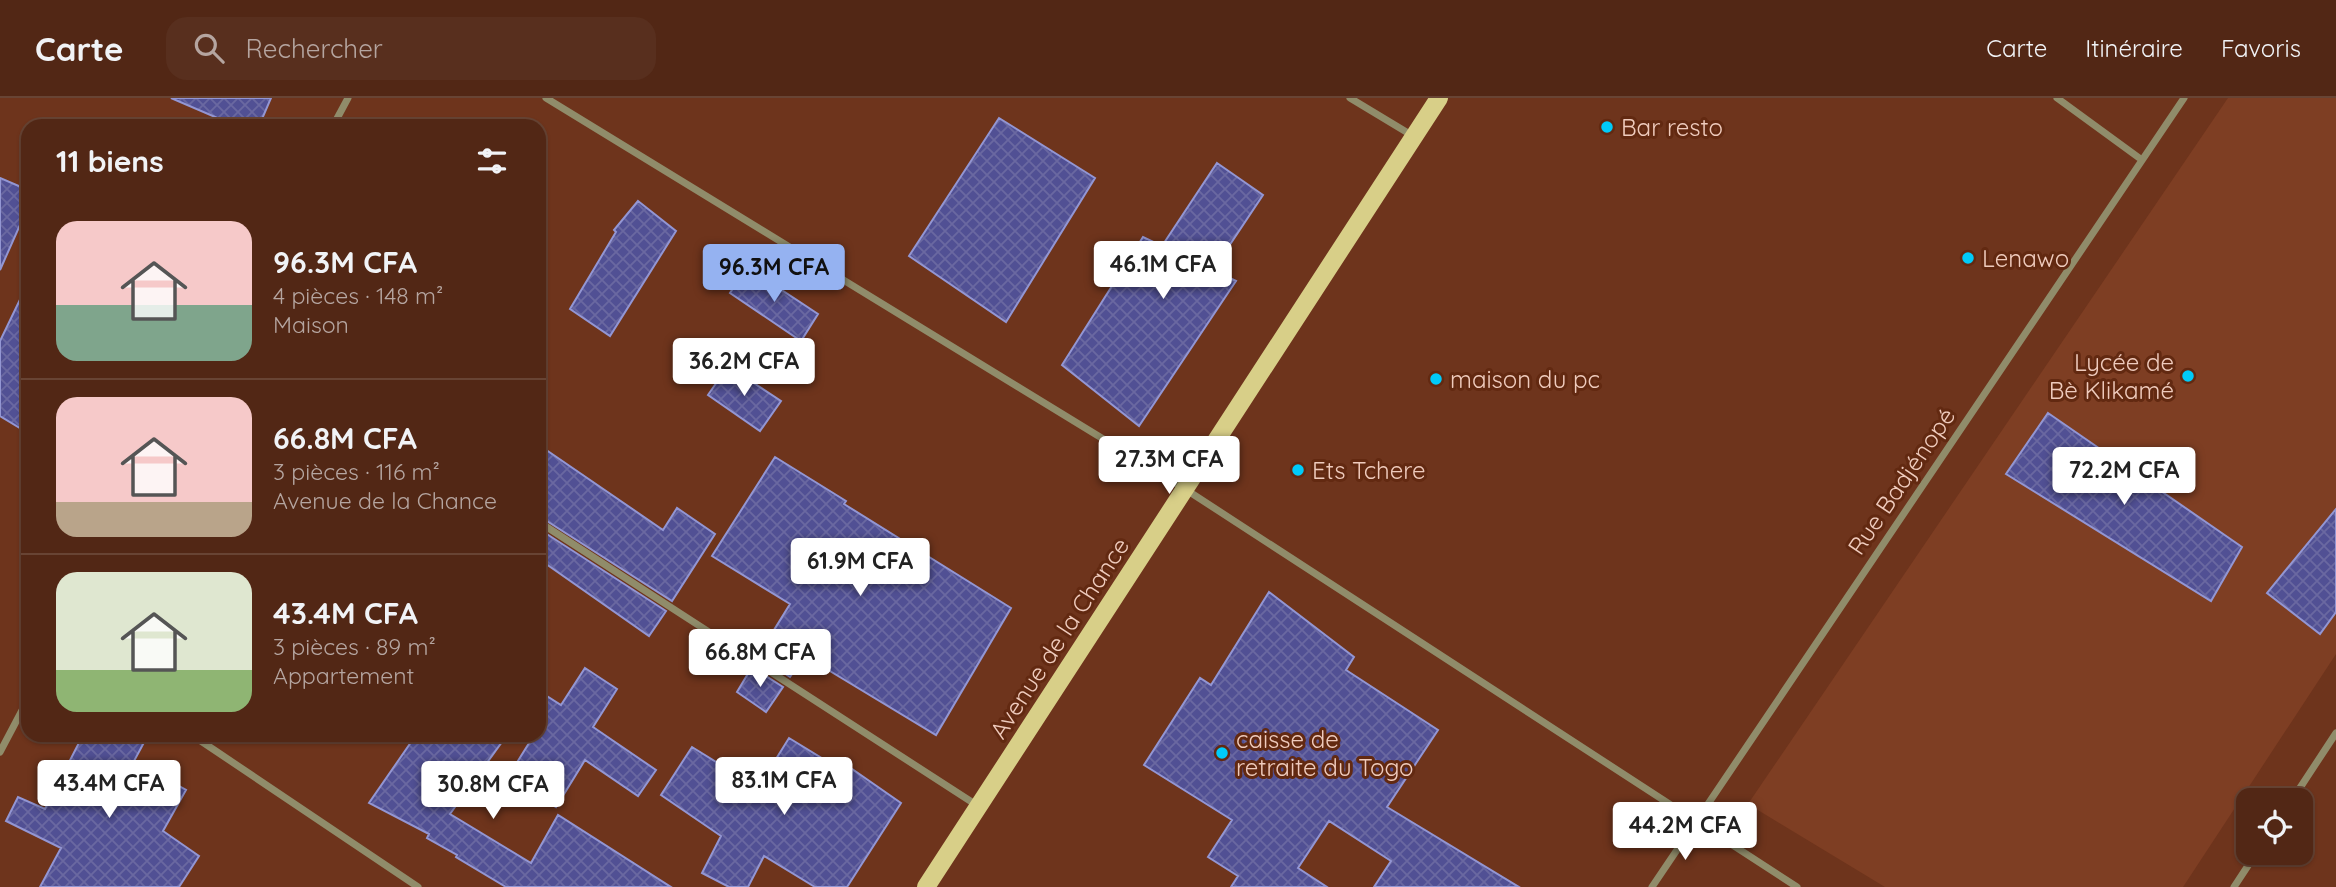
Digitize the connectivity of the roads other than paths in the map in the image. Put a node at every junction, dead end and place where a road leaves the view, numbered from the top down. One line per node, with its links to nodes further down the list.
1 (348, 98): 7 (street)
2 (546, 98): 10 (street)
3 (1350, 98): 8 (street)
4 (1439, 98): 8 (main road, Avenue de la Chance)
5 (2057, 98): 9 (street)
6 (2184, 98): 9 (street, Rue Badjénopé)
7 (337, 119)
8 (1413, 136): 10 (main road, Avenue de la Chance)
9 (2142, 160): 18 (street, Rue Badjénopé)
10 (1185, 489): 17 (main road, Avenue de la Chance); 18 (street)
11 (546, 527): 17 (street)
12 (21, 712): 15 (street)
13 (2336, 733): 16 (street)
14 (202, 742): 20 (street)
15 (0, 752)
16 (2300, 788)
17 (978, 806): 21 (main road, Avenue de la Chance)
18 (1695, 821): 22 (street, Rue Badjénopé); 23 (street)
19 (2248, 865): 24 (street)
20 (418, 887)
21 (926, 887)
22 (1652, 887)
23 (1797, 887)
24 (2234, 887)

